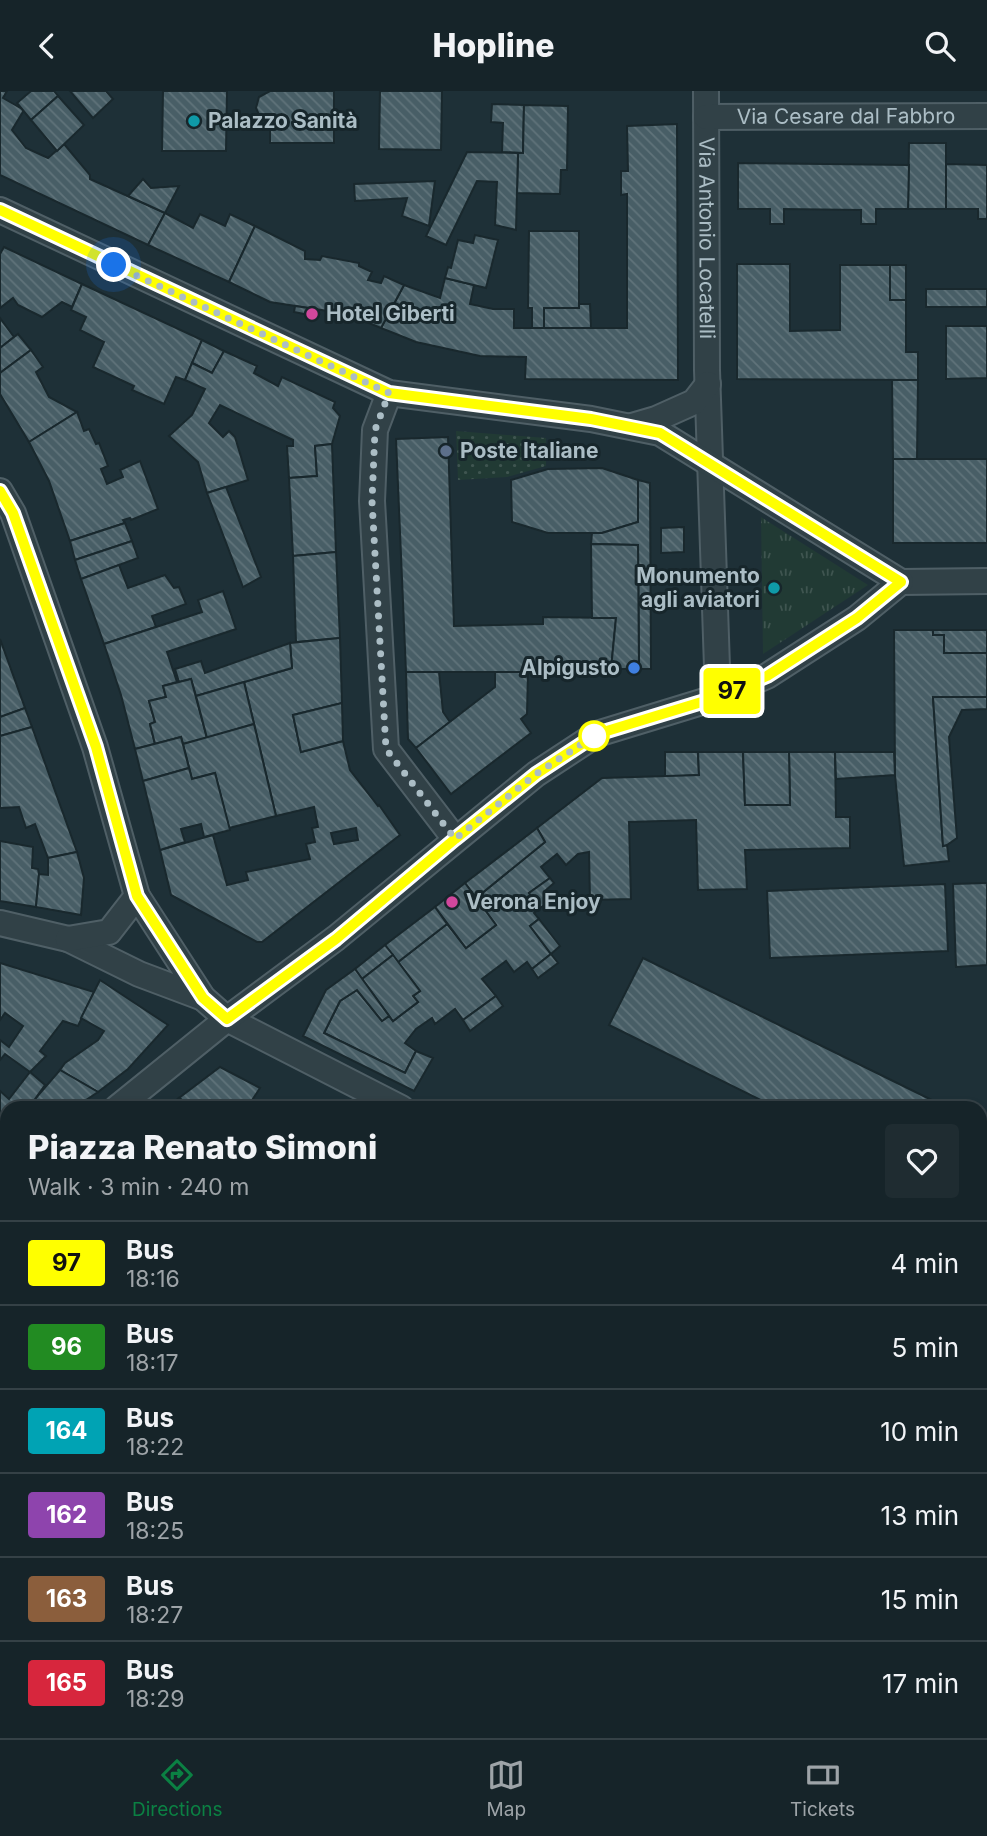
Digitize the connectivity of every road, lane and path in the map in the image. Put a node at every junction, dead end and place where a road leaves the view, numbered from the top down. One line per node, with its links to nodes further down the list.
1 (706, 91): 3 (street, Via Antonio Locatelli)
2 (987, 116): 3 (street, Via Cesare dal Fabbro)
3 (706, 117): 5 (street, Via Antonio Locatelli)
4 (0, 210): 6 (street)
5 (708, 384): 7 (street); 8 (street, Via Antonio Locatelli)
6 (389, 393): 7 (street); 13 (street)
7 (629, 427): 8 (street)
8 (711, 463): 11 (street); 12 (street, Via Antonio Locatelli)
9 (0, 491): 14 (street)
10 (987, 581): 11 (street)
11 (901, 582): 12 (street)
12 (718, 697): 13 (street)
13 (455, 839): 18 (street)
14 (137, 896): 16 (street); 17 (street)
15 (0, 923): 16 (street)
16 (68, 939): 17 (street)
17 (203, 998): 18 (street)
18 (227, 1019): 19 (street); 20 (street)
19 (126, 1101)
20 (387, 1101)

